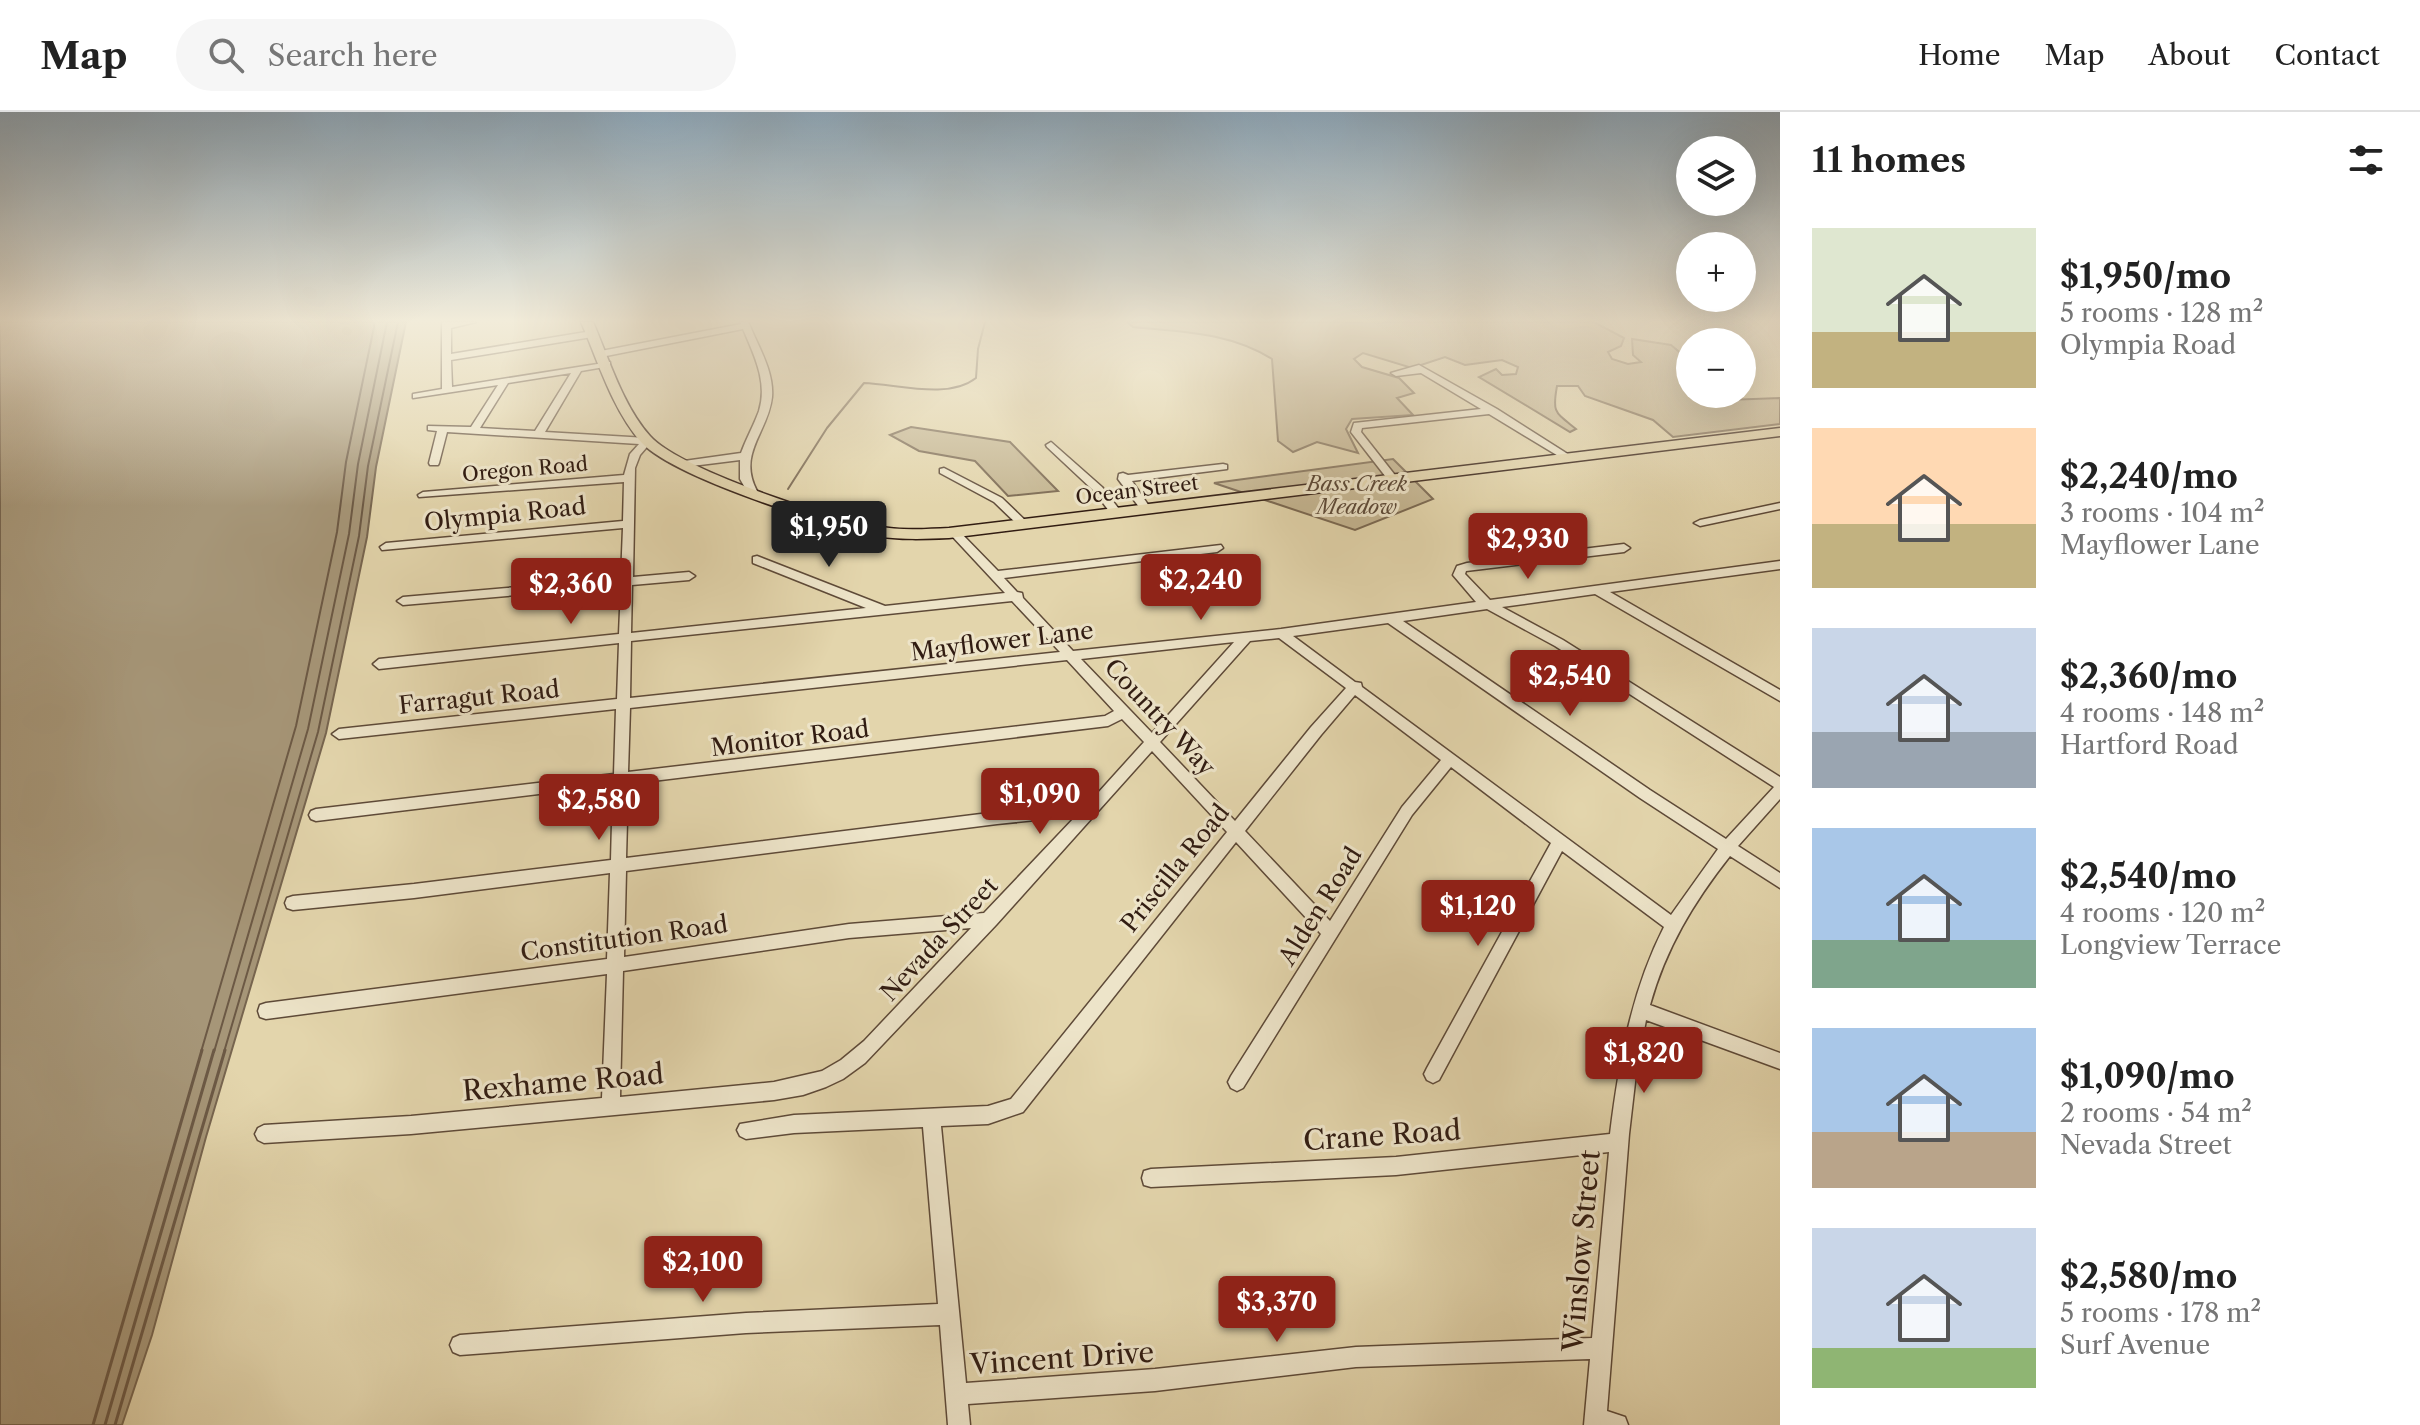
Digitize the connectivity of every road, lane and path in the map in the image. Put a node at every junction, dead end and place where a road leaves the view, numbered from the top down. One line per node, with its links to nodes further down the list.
1 (447, 383): 8 (street)
2 (490, 383): 8 (street)
3 (504, 383): 11 (street)
4 (569, 383): 13 (street)
5 (617, 383): 14 (main road)
6 (765, 383): 16 (street)
7 (1446, 383): 10 (street)
8 (447, 390): 9 (street)
9 (416, 396)
10 (1494, 411): 17 (street); 23 (street)
11 (474, 430): 13 (street); 18 (street)
12 (1780, 432): 17 (main road, Ocean Street)
13 (538, 435): 14 (street)
14 (647, 441): 19 (main road, Ocean Street); 22 (street)
15 (1051, 445): 28 (street)
16 (744, 456): 19 (street); 24 (street)
17 (1569, 458): 23 (main road, Ocean Street)
18 (434, 463)
19 (684, 464): 24 (main road, Ocean Street)
20 (1223, 467): 27 (street)
21 (944, 471): 31 (street)
22 (630, 478): 25 (street, Oregon Road); 30 (street)
23 (1393, 479): 27 (main road, Ocean Street)
24 (752, 491): 32 (main road, Ocean Street)
25 (423, 495)
26 (1780, 506): 29 (street)
27 (1146, 509): 28 (main road, Ocean Street)
28 (1116, 513): 31 (main road, Ocean Street)
29 (1700, 523)
30 (628, 524): 33 (street, Olympia Road); 40 (street)
31 (1024, 525): 32 (main road, Ocean Street)
32 (955, 533): 38 (street, Country Way)
33 (386, 547)
34 (1217, 548): 38 (street)
35 (1624, 548): 44 (street)
36 (757, 560): 45 (street)
37 (1780, 565): 41 (street, Mayflower Lane)
38 (997, 575): 42 (street, Country Way)
39 (689, 576): 40 (street)
40 (626, 580): 43 (street); 49 (street)
41 (1597, 590): 44 (street, Mayflower Lane); 53 (street)
42 (1018, 596): 45 (street); 50 (street, Country Way)
43 (403, 601)
44 (1492, 605): 46 (street, Mayflower Lane); 60 (street)
45 (887, 611): 49 (street)
46 (1392, 619): 47 (street, Mayflower Lane); 66 (street)
47 (1281, 633): 48 (street, Mayflower Lane); 52 (street)
48 (1246, 637): 50 (street, Mayflower Lane); 57 (street, Nevada Street)
49 (625, 639): 51 (street); 54 (street)
50 (1072, 654): 54 (street, Mayflower Lane); 55 (street, Country Way)
51 (379, 664)
52 (1356, 686): 58 (street); 64 (street, Priscilla Road)
53 (1780, 696)
54 (623, 703): 56 (street, Farragut Road); 59 (street)
55 (1124, 711): 57 (street, Country Way); 59 (street, Monitor Road)
56 (339, 734)
57 (1151, 741): 62 (street, Nevada Street); 64 (street, Country Way)
58 (1450, 759): 65 (street); 72 (street, Alden Road)
59 (620, 779): 63 (street, Monitor Road); 67 (street)
60 (1780, 784)
61 (1780, 790): 66 (street, Winslow Street)
62 (1092, 809): 67 (street); 70 (street, Nevada Street)
63 (316, 815)
64 (1237, 830): 72 (street, Country Way); 81 (street, Priscilla Road)
65 (1560, 841): 71 (street); 78 (street)
66 (1727, 849): 68 (street); 71 (street, Winslow Street)
67 (618, 865): 69 (street); 73 (street)
68 (1780, 881)
69 (293, 903)
70 (990, 920): 73 (street, Constitution Road); 76 (street, Nevada Street)
71 (1674, 926): 74 (street, Winslow Street)
72 (1331, 933): 79 (street, Alden Road)
73 (615, 965): 75 (street, Constitution Road); 80 (street)
74 (1641, 1010): 77 (street); 84 (street, Winslow Street)
75 (266, 1011)
76 (858, 1059): 80 (street, Rexhame Road)
77 (1780, 1061)
78 (1433, 1074)
79 (1237, 1082)
80 (611, 1106): 83 (street, Rexhame Road)
81 (931, 1119): 82 (street, Priscilla Road); 86 (street)
82 (746, 1130)
83 (264, 1134)
84 (1618, 1142): 85 (street, Crane Road); 88 (street, Winslow Street)
85 (1151, 1178)
86 (948, 1314): 87 (street); 89 (street)
87 (460, 1345)
88 (1601, 1348): 89 (street, Vincent Drive); 90 (street, Winslow Street)
89 (957, 1394): 91 (street)
90 (1603, 1423)
91 (959, 1425)

